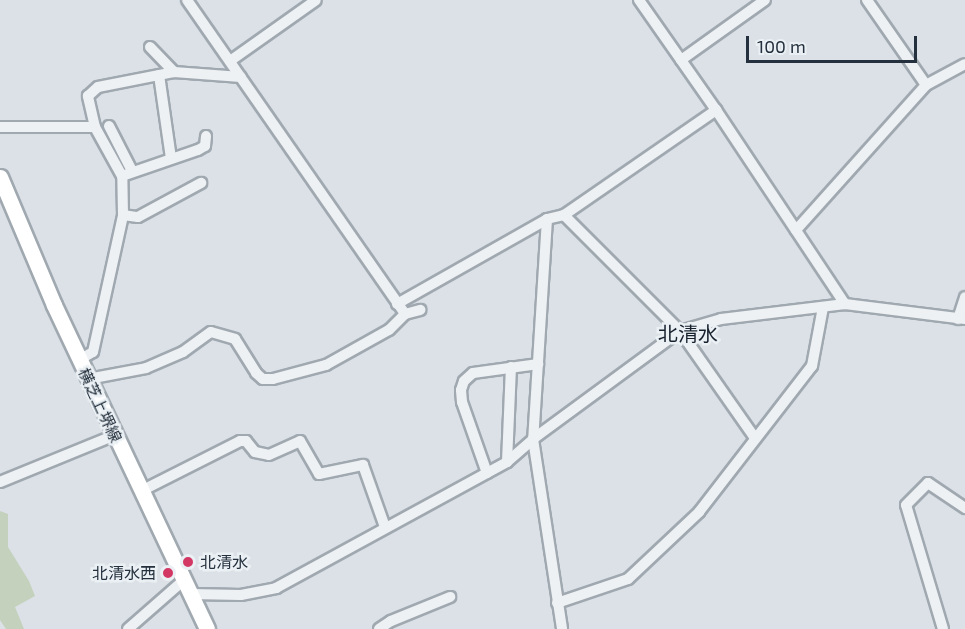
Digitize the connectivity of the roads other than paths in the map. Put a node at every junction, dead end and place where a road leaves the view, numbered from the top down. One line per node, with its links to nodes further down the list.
1 (186, 0): 8 (street)
2 (316, 0): 8 (street)
3 (639, 0): 7 (street)
4 (765, 0): 7 (street)
5 (867, 0): 13 (street)
6 (150, 47): 10 (street)
7 (681, 60): 14 (street)
8 (230, 61): 12 (street)
9 (965, 64): 13 (street)
10 (174, 72): 11 (street); 12 (street)
11 (159, 75): 16 (street); 19 (street)
12 (241, 77): 28 (street)
13 (926, 85): 26 (street)
14 (716, 110): 24 (street); 26 (street)
15 (109, 126): 20 (street)
16 (95, 127): 17 (street); 20 (street)
17 (0, 128)
18 (206, 136): 19 (street)
19 (171, 158): 20 (street)
20 (127, 174): 23 (street)
21 (0, 177): 35 (main road, 横芝上堺線)
22 (201, 183): 23 (street)
23 (123, 215): 35 (street)
24 (564, 215): 25 (street); 34 (street)
25 (547, 219): 28 (street); 36 (street)
26 (796, 230): 29 (street)
27 (965, 297): 33 (street)
28 (397, 304): 32 (street)
29 (845, 304): 30 (street); 33 (street)
30 (823, 307): 34 (street); 40 (street)
31 (420, 310): 32 (street)
32 (405, 314): 38 (street)
33 (962, 319)
34 (680, 331): 40 (street); 41 (street)
35 (80, 360): 38 (main road, 横芝上堺線)
36 (538, 364): 37 (street); 41 (street)
37 (511, 367): 42 (street); 43 (street)
38 (88, 379): 39 (main road, 横芝上堺線)
39 (115, 435): 44 (street); 45 (main road, 横芝上堺線)
40 (755, 438): 51 (street)
41 (533, 439): 42 (street); 51 (street)
42 (507, 462): 43 (street)
43 (488, 473): 47 (street)
44 (2, 477)
45 (141, 491): 47 (street); 48 (main road, 横芝上堺線)
46 (965, 508): 56 (street)
47 (385, 527): 49 (street)
48 (184, 580): 49 (main road, 横芝上堺線); 52 (street)
49 (191, 594): 53 (main road, 横芝上堺線)
50 (450, 597): 54 (street)
51 (557, 603): 55 (street)
52 (128, 629)
53 (207, 629)
54 (378, 629)
55 (562, 629)
56 (944, 629)

